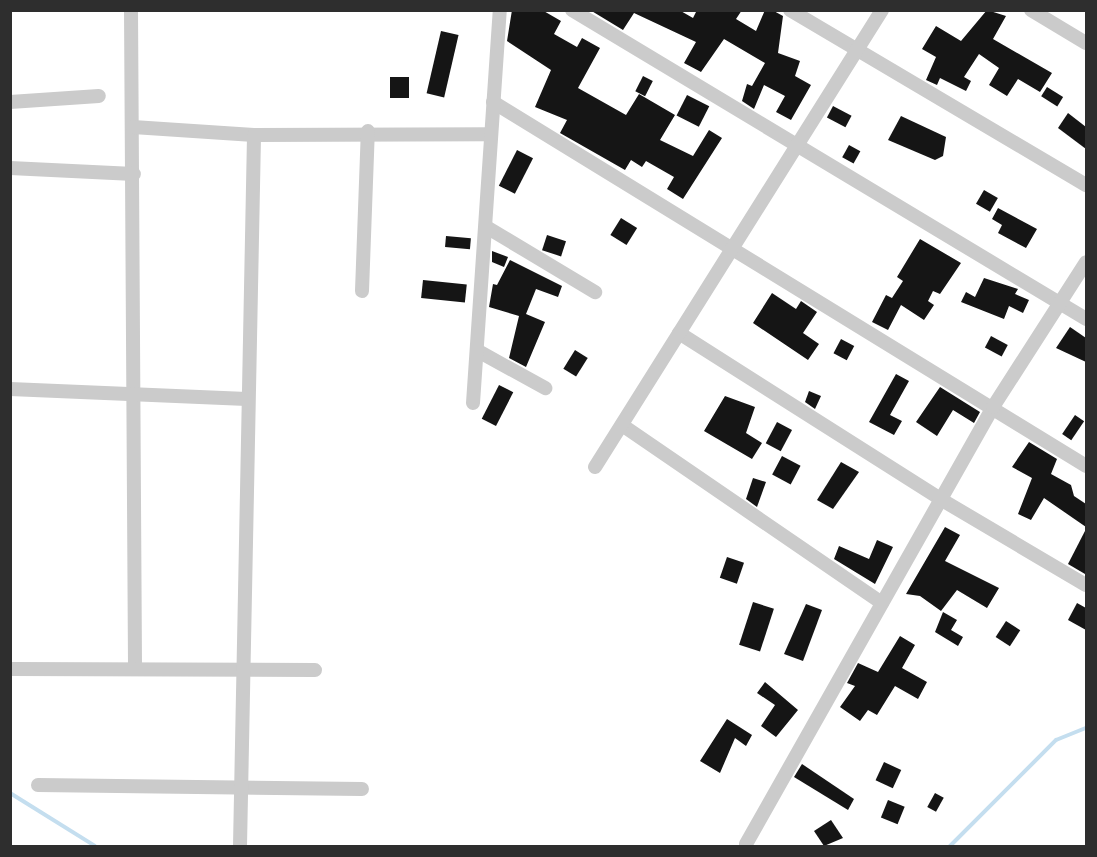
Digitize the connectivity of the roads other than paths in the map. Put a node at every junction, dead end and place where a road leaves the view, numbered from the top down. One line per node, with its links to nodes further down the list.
1 (131, 10): 12 (street)
2 (500, 10): 11 (street)
3 (790, 10): 8 (street)
4 (882, 10): 8 (street)
5 (1031, 10): 7 (street)
6 (577, 12): 16 (street)
7 (1086, 43)
8 (857, 51): 16 (street); 19 (street)
9 (99, 96): 10 (street)
10 (10, 102)
11 (493, 102): 14 (street); 21 (street)
12 (134, 127): 15 (street); 18 (street)
13 (368, 131): 14 (street); 15 (street); 23 (street)
14 (490, 134): 20 (street)
15 (254, 135): 32 (street)
16 (798, 144): 21 (street); 25 (street)
17 (10, 168): 18 (street)
18 (134, 174): 31 (street)
19 (1086, 185)
20 (488, 228): 24 (street); 28 (street)
21 (732, 245): 27 (street); 34 (street)
22 (1086, 262): 25 (street)
23 (362, 291)
24 (595, 292)
25 (1058, 303): 26 (street); 34 (street)
26 (1086, 319)
27 (679, 333): 35 (street); 38 (street)
28 (478, 351): 29 (street); 33 (street)
29 (545, 388)
30 (10, 389): 31 (street)
31 (130, 395): 32 (street); 41 (street)
32 (247, 399): 43 (street)
33 (473, 403)
34 (993, 407): 36 (street); 38 (street)
35 (622, 425): 37 (street); 40 (street)
36 (1086, 466)
37 (595, 467)
38 (942, 500): 39 (street); 40 (street)
39 (1086, 585)
40 (882, 603): 48 (street)
41 (135, 667): 42 (street); 43 (street)
42 (10, 669)
43 (241, 669): 44 (street); 46 (street)
44 (315, 670)
45 (38, 785): 46 (street)
46 (240, 785): 47 (street); 49 (street)
47 (362, 789)
48 (746, 844)
49 (240, 846)

